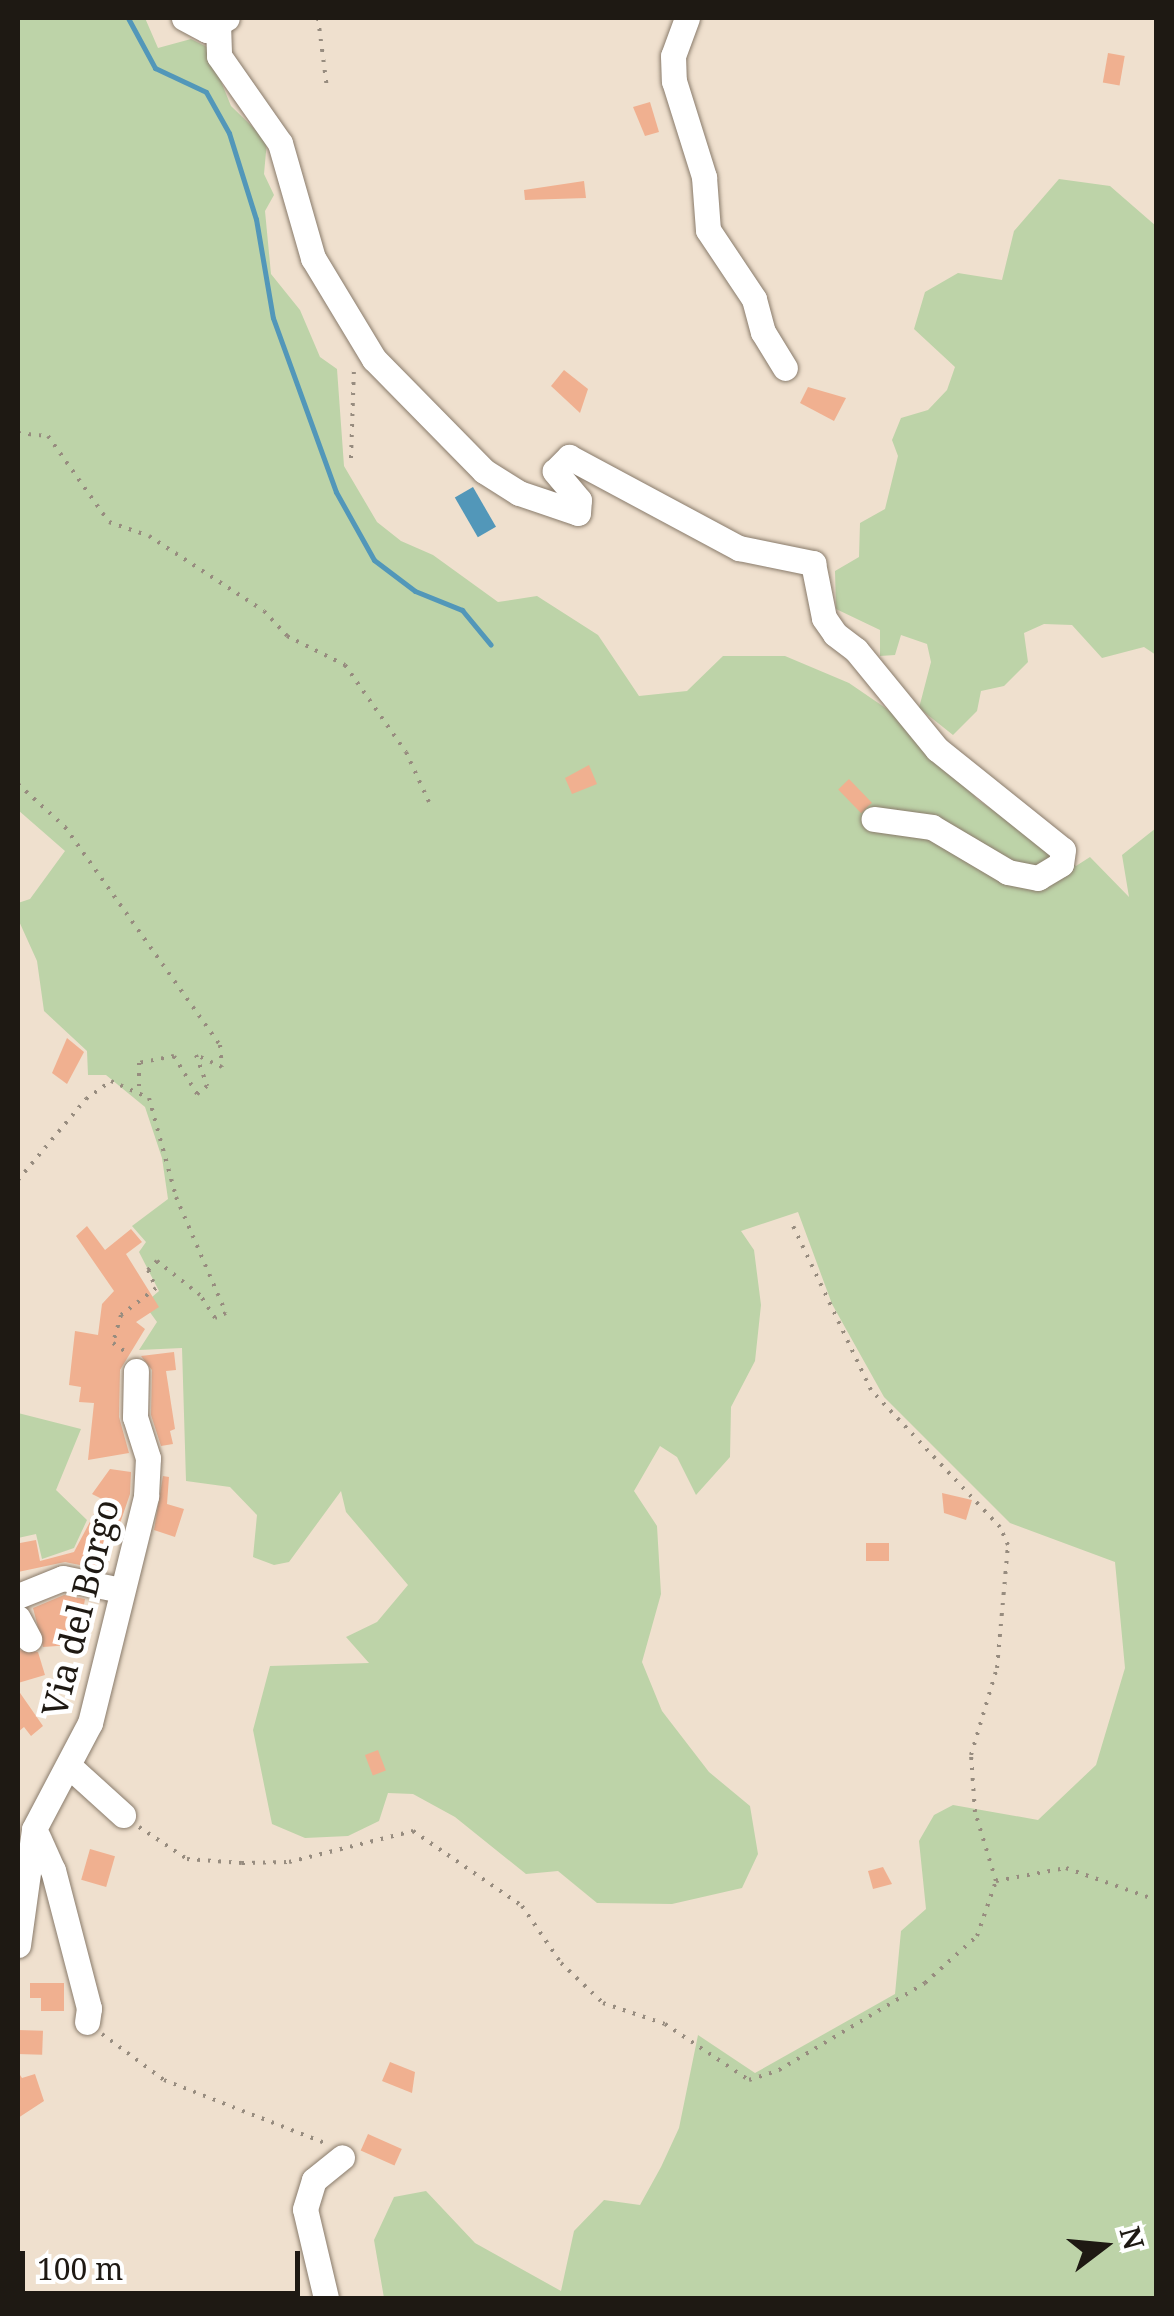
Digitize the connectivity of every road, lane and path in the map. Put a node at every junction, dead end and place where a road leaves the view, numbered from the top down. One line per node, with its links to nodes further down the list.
1 (184, 18): 4 (street)
2 (318, 18): 5 (path)
3 (686, 18): 7 (street)
4 (222, 20): 12 (street)
5 (328, 88)
6 (354, 362): 9 (path)
7 (786, 368)
8 (18, 433): 11 (path)
9 (351, 458)
10 (18, 784): 13 (path)
11 (429, 802)
12 (874, 819)
13 (139, 1090): 14 (path); 16 (path)
14 (18, 1180)
15 (793, 1226): 22 (path)
16 (136, 1371): 17 (street, Via del Borgo)
17 (121, 1590): 18 (street); 19 (street, Via del Borgo)
18 (18, 1596)
19 (68, 1766): 20 (street); 21 (street, Via del Borgo)
20 (123, 1816): 22 (path)
21 (26, 1829): 24 (street, Via del Borgo); 25 (street)
22 (996, 1881): 23 (path)
23 (1156, 1900)
24 (18, 1945)
25 (86, 2022): 26 (path)
26 (342, 2157): 27 (street)
27 (326, 2298)

